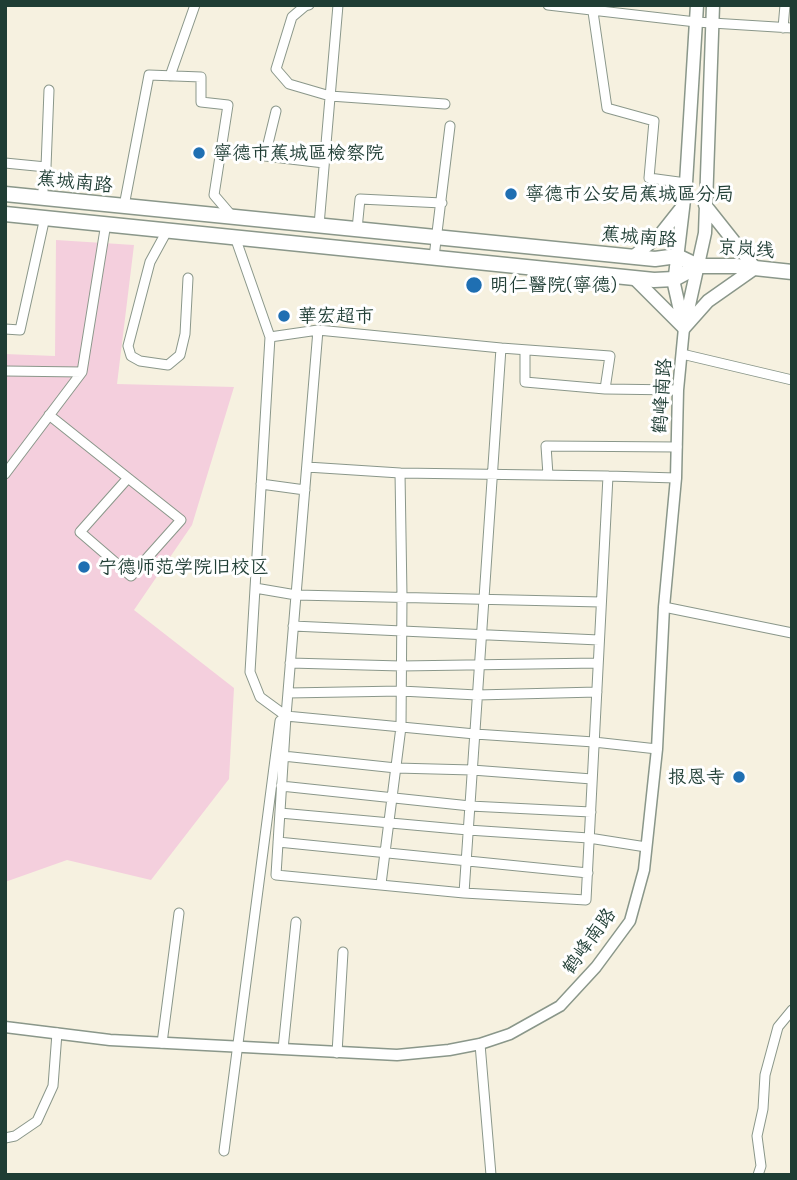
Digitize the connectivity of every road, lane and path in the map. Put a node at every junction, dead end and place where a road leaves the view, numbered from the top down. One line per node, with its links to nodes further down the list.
1 (195, 5): 12 (street)
2 (310, 5): 14 (street)
3 (338, 5): 14 (street)
4 (697, 5): 9 (main road)
5 (712, 5): 10 (main road)
6 (785, 5): 11 (street)
7 (555, 6): 8 (street)
8 (592, 8): 9 (street); 21 (street)
9 (696, 22): 10 (street); 21 (main road)
10 (711, 22): 11 (street); 25 (main road)
11 (788, 28)
12 (170, 76): 26 (street); 30 (street)
13 (49, 90): 20 (street)
14 (330, 96): 15 (street); 19 (street)
15 (445, 104)
16 (276, 111): 19 (street)
17 (450, 126): 24 (street)
18 (5, 163): 20 (street)
19 (324, 163): 32 (street)
20 (46, 167): 23 (street)
21 (686, 183): 27 (main road)
22 (5, 194): 23 (highway, 蕉城南路)
23 (42, 198): 26 (highway, 蕉城南路)
24 (442, 203): 34 (street); 36 (street)
25 (705, 205): 40 (main road); 41 (main road)
26 (124, 206): 30 (highway, 蕉城南路)
27 (684, 206): 37 (main road); 39 (main road)
28 (5, 214): 29 (highway, 蕉城南路)
29 (45, 217): 31 (highway, 蕉城南路); 46 (street)
30 (233, 217): 32 (highway, 蕉城南路)
31 (106, 223): 33 (highway, 蕉城南路); 54 (street)
32 (319, 225): 34 (highway, 蕉城南路)
33 (168, 229): 35 (highway, 蕉城南路); 43 (street)
34 (357, 229): 36 (highway, 蕉城南路)
35 (235, 237): 38 (highway, 蕉城南路); 49 (street)
36 (437, 237): 37 (highway, 蕉城南路); 38 (street)
37 (634, 256): 39 (highway, 蕉城南路)
38 (434, 257): 44 (highway, 蕉城南路)
39 (677, 257): 40 (highway, 蕉城南路); 45 (main road)
40 (698, 266): 41 (highway, 京岚线); 45 (highway, 蕉城南路); 47 (main road)
41 (755, 268): 42 (highway, 京岚线); 47 (main road)
42 (792, 272)
43 (188, 278)
44 (634, 278): 45 (highway, 蕉城南路); 47 (main road)
45 (674, 279): 47 (main road)
46 (5, 328)
47 (684, 328): 52 (street, 鹤峰南路)
48 (318, 330): 49 (street); 50 (street); 60 (street)
49 (270, 337): 68 (street)
50 (500, 348): 51 (street); 63 (street)
51 (525, 350): 56 (street); 56 (street)
52 (682, 354): 55 (street); 57 (street, 鹤峰南路)
53 (5, 371): 54 (street)
54 (82, 372): 58 (street)
55 (792, 380)
56 (605, 389): 57 (street)
57 (678, 390): 59 (street, 鹤峰南路)
58 (49, 415): 62 (street); 66 (street)
59 (677, 447): 64 (street); 67 (street, 鹤峰南路)
60 (307, 467): 61 (street); 69 (street)
61 (400, 473): 63 (street); 72 (street)
62 (5, 474)
63 (492, 475): 64 (street); 73 (street)
64 (548, 475): 65 (street)
65 (608, 476): 67 (street); 74 (street)
66 (128, 478): 66 (street)
67 (676, 478): 75 (street, 鹤峰南路)
68 (261, 484): 69 (street); 70 (street)
69 (305, 490): 71 (street)
70 (255, 588): 71 (street); 89 (street)
71 (296, 595): 72 (street); 76 (street)
72 (402, 596): 73 (street); 77 (street)
73 (484, 600): 74 (street); 78 (street)
74 (601, 602): 80 (street)
75 (664, 607): 79 (street); 93 (street, 鹤峰南路)
76 (293, 626): 77 (street); 81 (street)
77 (402, 632): 78 (street); 83 (street)
78 (481, 633): 80 (street); 84 (street)
79 (792, 633)
80 (599, 640): 82 (street)
81 (290, 663): 83 (street); 87 (street)
82 (598, 663): 84 (street); 86 (street)
83 (401, 666): 84 (street); 85 (street)
84 (479, 666): 88 (street)
85 (401, 691): 87 (street); 88 (street); 90 (street)
86 (597, 692): 88 (street); 92 (street)
87 (288, 693): 89 (street)
88 (477, 695): 91 (street)
89 (286, 716): 90 (street); 94 (street); 121 (street)
90 (401, 727): 91 (street); 95 (street)
91 (475, 734): 92 (street); 96 (street)
92 (594, 742): 93 (street); 97 (street)
93 (657, 749): 107 (street, 鹤峰南路)
94 (283, 756): 95 (street); 98 (street)
95 (396, 768): 96 (street); 99 (street)
96 (472, 770): 97 (street); 100 (street)
97 (592, 779): 101 (street)
98 (281, 786): 99 (street); 102 (street)
99 (392, 798): 100 (street); 103 (street)
100 (470, 806): 101 (street); 104 (street)
101 (591, 812): 105 (street)
102 (280, 813): 103 (street); 106 (street)
103 (389, 821): 104 (street); 108 (street)
104 (468, 830): 105 (street); 109 (street)
105 (589, 838): 107 (street); 110 (street)
106 (278, 842): 108 (street); 111 (street)
107 (646, 847): 120 (street, 鹤峰南路)
108 (385, 852): 109 (street); 111 (street)
109 (466, 862): 110 (street); 112 (street)
110 (588, 873): 112 (street)
111 (381, 884): 112 (street)
112 (464, 893)
113 (179, 913): 119 (street)
114 (296, 922): 122 (street)
115 (343, 952): 123 (street)
116 (792, 1010): 127 (street)
117 (5, 1027): 118 (street, 鹤峰南路)
118 (57, 1033): 119 (street, 鹤峰南路); 124 (street)
119 (162, 1043): 121 (street, 鹤峰南路)
120 (480, 1044): 123 (street, 鹤峰南路); 126 (street)
121 (237, 1048): 122 (street, 鹤峰南路); 125 (street)
122 (283, 1049): 123 (street, 鹤峰南路)
123 (337, 1053)
124 (5, 1138)
125 (225, 1151)
126 (491, 1175)
127 (758, 1175)

